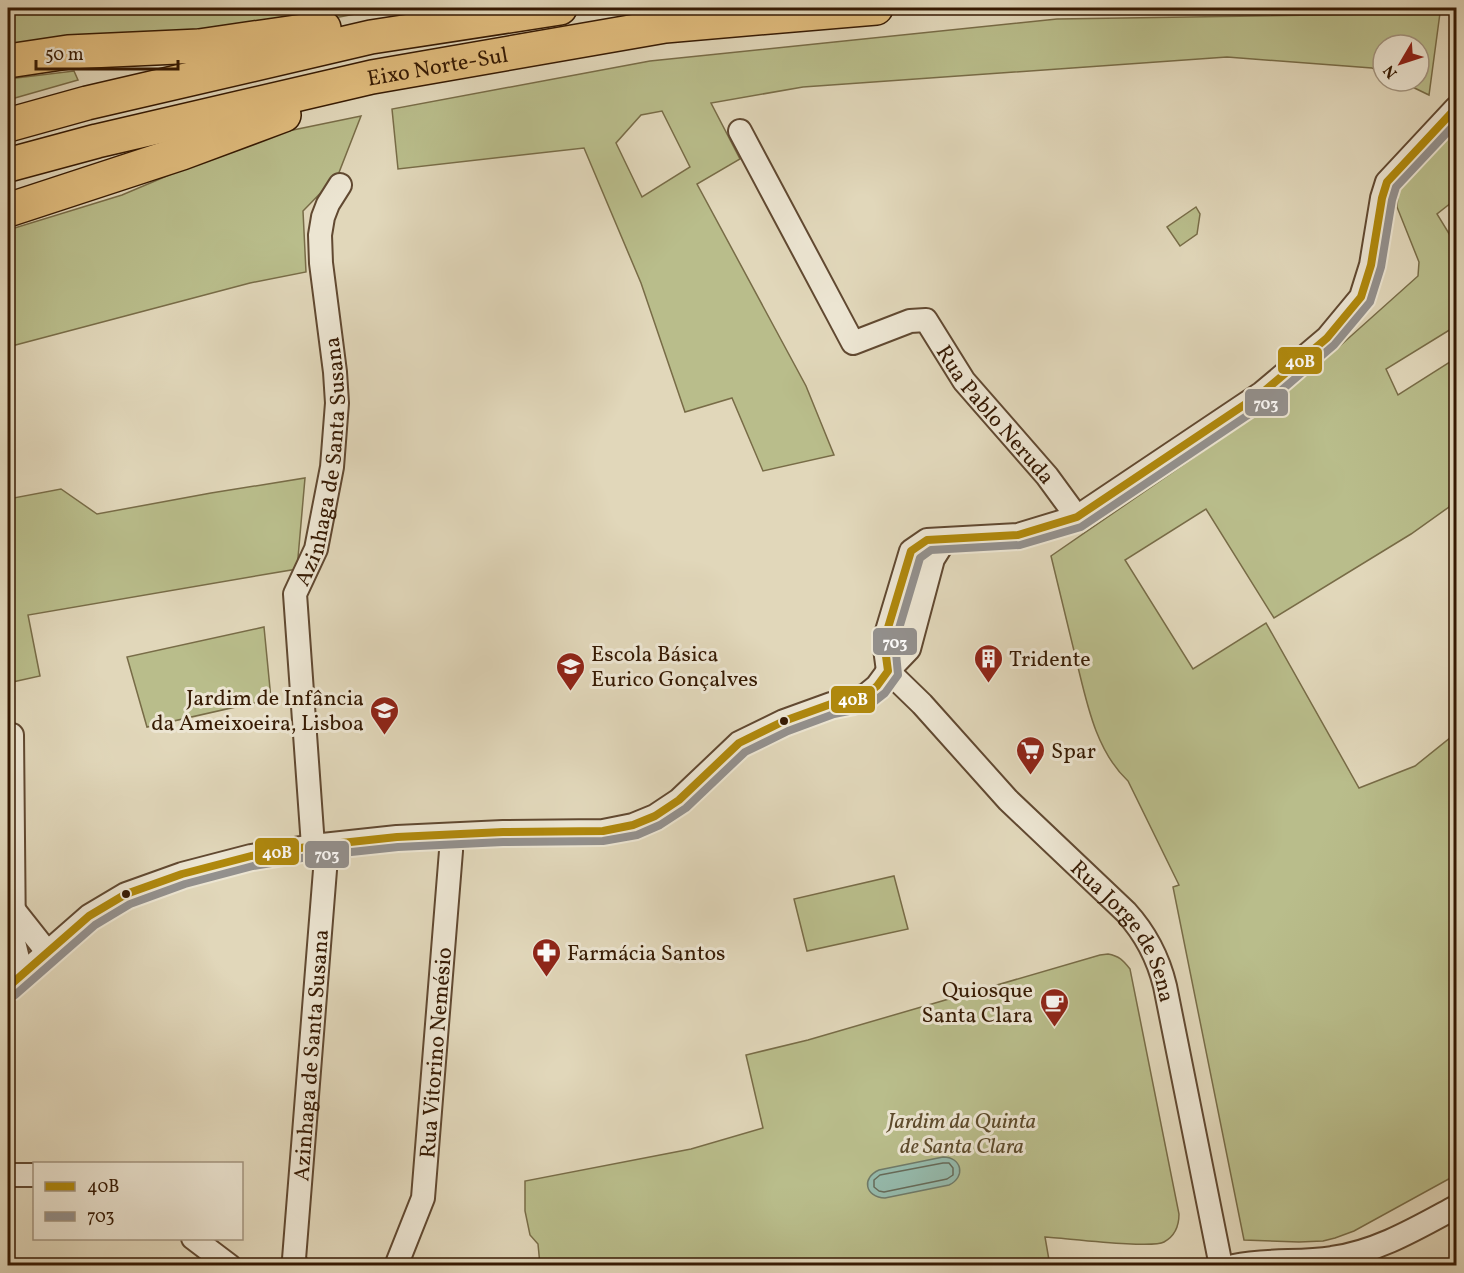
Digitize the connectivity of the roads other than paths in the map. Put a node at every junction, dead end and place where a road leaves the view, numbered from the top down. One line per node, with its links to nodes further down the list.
1 (560, 8): 3 (highway, Eixo Norte-Sul)
2 (876, 8): 5 (highway, Eixo Norte-Sul)
3 (372, 37): 4 (highway); 7 (highway, Eixo Norte-Sul)
4 (8, 61)
5 (398, 72): 9 (highway, Eixo Norte-Sul); 11 (highway)
6 (1456, 108): 12 (street)
7 (8, 125)
8 (740, 131): 12 (street, Rua Pablo Neruda)
9 (8, 165)
10 (340, 184): 16 (street, Azinhaga de Santa Susana)
11 (8, 210)
12 (1077, 517): 13 (street)
13 (888, 672): 15 (street); 27 (street, Rua Jorge de Sena)
14 (12, 735): 17 (street)
15 (451, 835): 16 (street); 26 (street, Rua Vitorino Nemésio)
16 (320, 846): 18 (street); 24 (street, Azinhaga de Santa Susana)
17 (14, 910): 18 (street); 19 (street)
18 (48, 952): 19 (street)
19 (15, 981)
20 (33, 1174): 21 (street)
21 (8, 1175)
22 (1456, 1207): 28 (street)
23 (194, 1240): 25 (street)
24 (296, 1262)
25 (230, 1266)
26 (396, 1266)
27 (1221, 1266)
28 (1234, 1266)

